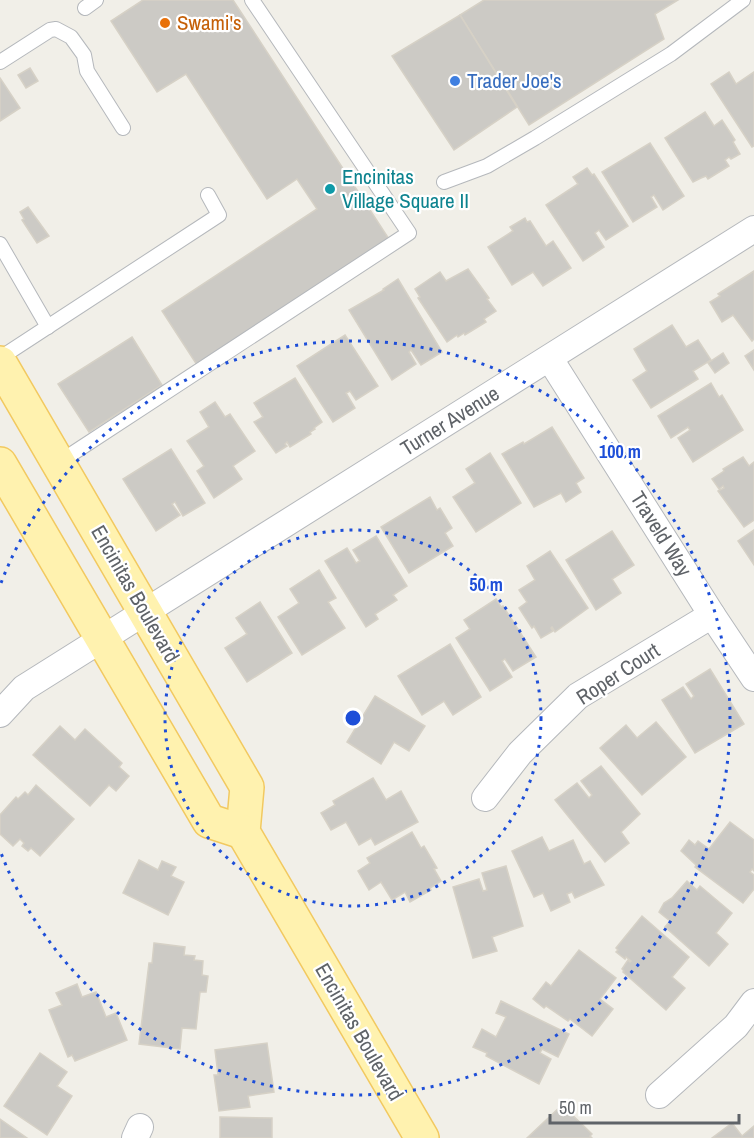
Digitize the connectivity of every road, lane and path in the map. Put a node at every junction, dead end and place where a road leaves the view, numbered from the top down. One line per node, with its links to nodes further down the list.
1 (252, 0): 12 (lane)
2 (743, 0): 5 (lane)
3 (0, 62): 4 (lane)
4 (123, 128)
5 (444, 182)
6 (208, 195): 9 (lane)
7 (754, 229): 10 (street, Turner Avenue)
8 (0, 244): 9 (lane)
9 (48, 327): 11 (lane)
10 (550, 359): 14 (street, Turner Avenue); 15 (street, Traveld Way)
11 (0, 360): 12 (main road, Encinitas Boulevard)
12 (58, 462): 14 (main road, Encinitas Boulevard)
13 (0, 464): 16 (main road)
14 (146, 612): 16 (street, Turner Avenue); 20 (main road, Encinitas Boulevard)
15 (712, 615): 17 (street, Traveld Way); 19 (street, Roper Court)
16 (103, 639): 18 (street, Turner Avenue); 20 (main road)
17 (754, 678)
18 (0, 714)
19 (485, 798)
20 (243, 832): 23 (main road, Encinitas Boulevard)
21 (754, 1002): 22 (street)
22 (659, 1095)
23 (422, 1138)

